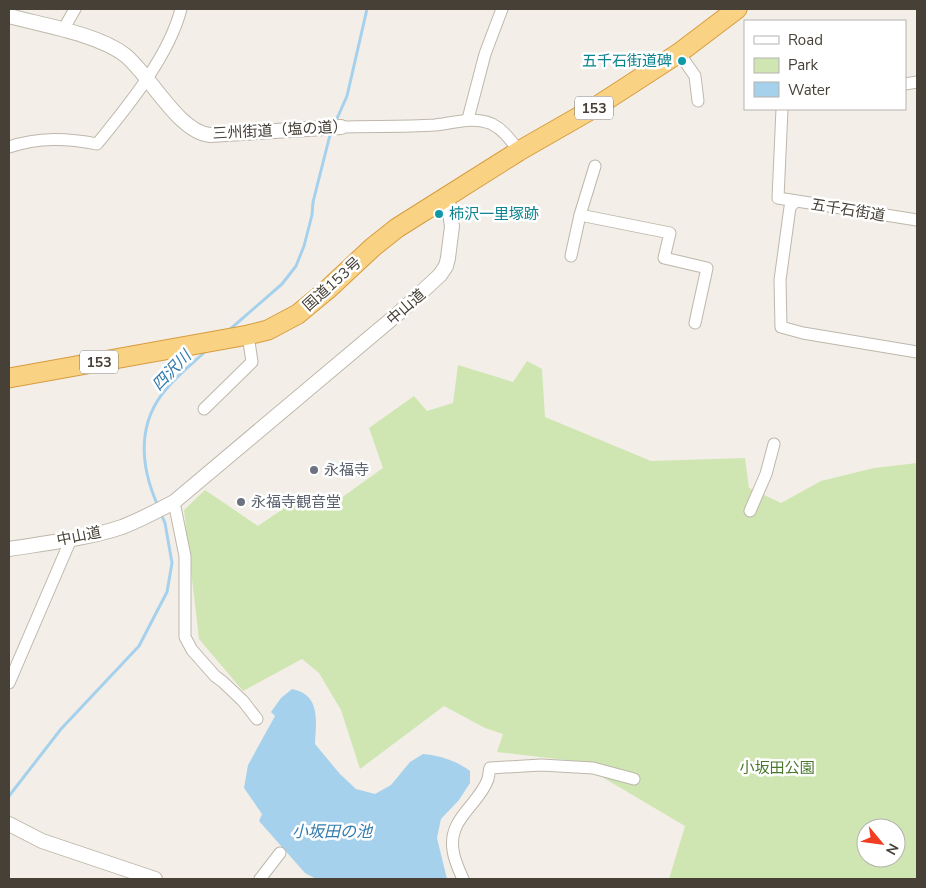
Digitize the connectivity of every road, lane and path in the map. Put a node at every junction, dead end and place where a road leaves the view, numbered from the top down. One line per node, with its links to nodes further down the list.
1 (75, 9): 6 (street)
2 (181, 9): 8 (street)
3 (502, 9): 11 (street)
4 (737, 9): 7 (highway, 153)
5 (9, 16): 6 (street, 三州街道（塩の道）)
6 (63, 30): 8 (street, 三州街道（塩の道）)
7 (679, 52): 9 (street); 14 (highway, 153)
8 (146, 78): 12 (street, 三州街道（塩の道）); 13 (street)
9 (698, 101)
10 (782, 110): 17 (street, 五千石街道)
11 (468, 119): 12 (street, 三州街道（塩の道）); 14 (street, 三州街道（塩の道）)
12 (341, 127)
13 (9, 147)
14 (519, 151): 16 (highway, 153)
15 (595, 166): 18 (street)
16 (445, 198): 22 (highway, 国道153号 / 153); 27 (street, 中山道)
17 (795, 202): 19 (street, 五千石街道); 23 (street)
18 (580, 215): 20 (street); 21 (street)
19 (917, 220)
20 (570, 256)
21 (695, 323)
22 (242, 336): 24 (highway, 国道153号 / 153); 25 (street)
23 (917, 352)
24 (9, 378)
25 (204, 409)
26 (774, 444): 28 (street)
27 (170, 504): 29 (street, 中山道); 32 (street)
28 (750, 511)
29 (71, 539): 30 (street, 中山道); 31 (street)
30 (9, 549)
31 (9, 683)
32 (257, 719)
33 (634, 779): 38 (street)
34 (9, 824): 36 (street)
35 (280, 853): 37 (street)
36 (155, 879)
37 (260, 879)
38 (463, 879)

